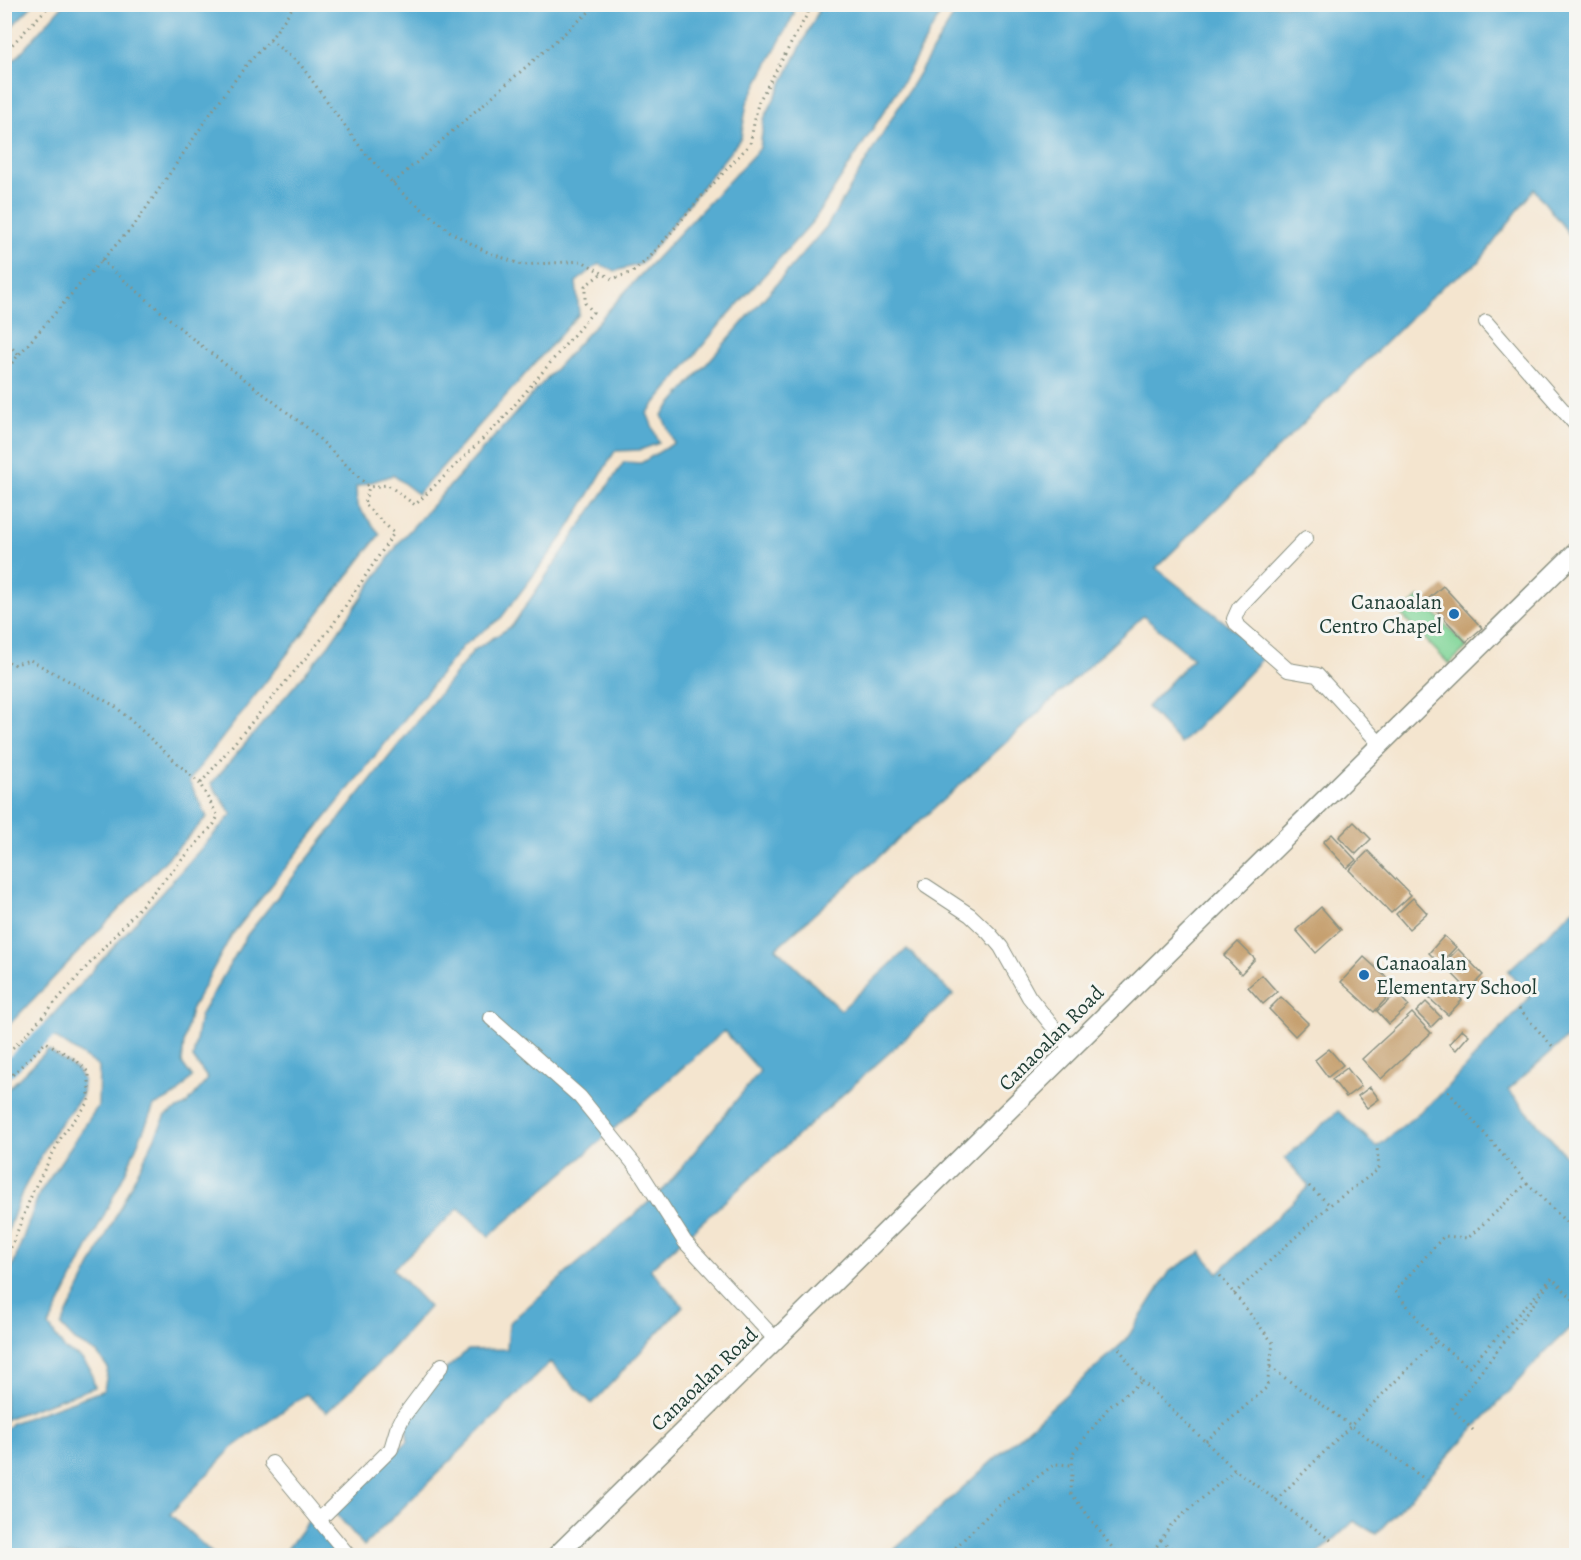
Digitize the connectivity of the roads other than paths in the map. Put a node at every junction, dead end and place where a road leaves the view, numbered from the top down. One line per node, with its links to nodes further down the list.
1 (1486, 322): 2 (street)
2 (1576, 425)
3 (1306, 538): 5 (street)
4 (1576, 552): 5 (street, Canaoalan Road)
5 (1381, 745): 8 (street, Canaoalan Road)
6 (926, 886): 8 (street)
7 (491, 1018): 9 (street)
8 (1071, 1049): 9 (street, Canaoalan Road)
9 (776, 1340): 14 (street, Canaoalan Road)
10 (442, 1365): 12 (street)
11 (272, 1463): 12 (street)
12 (319, 1520): 13 (street)
13 (349, 1556)
14 (556, 1556)

